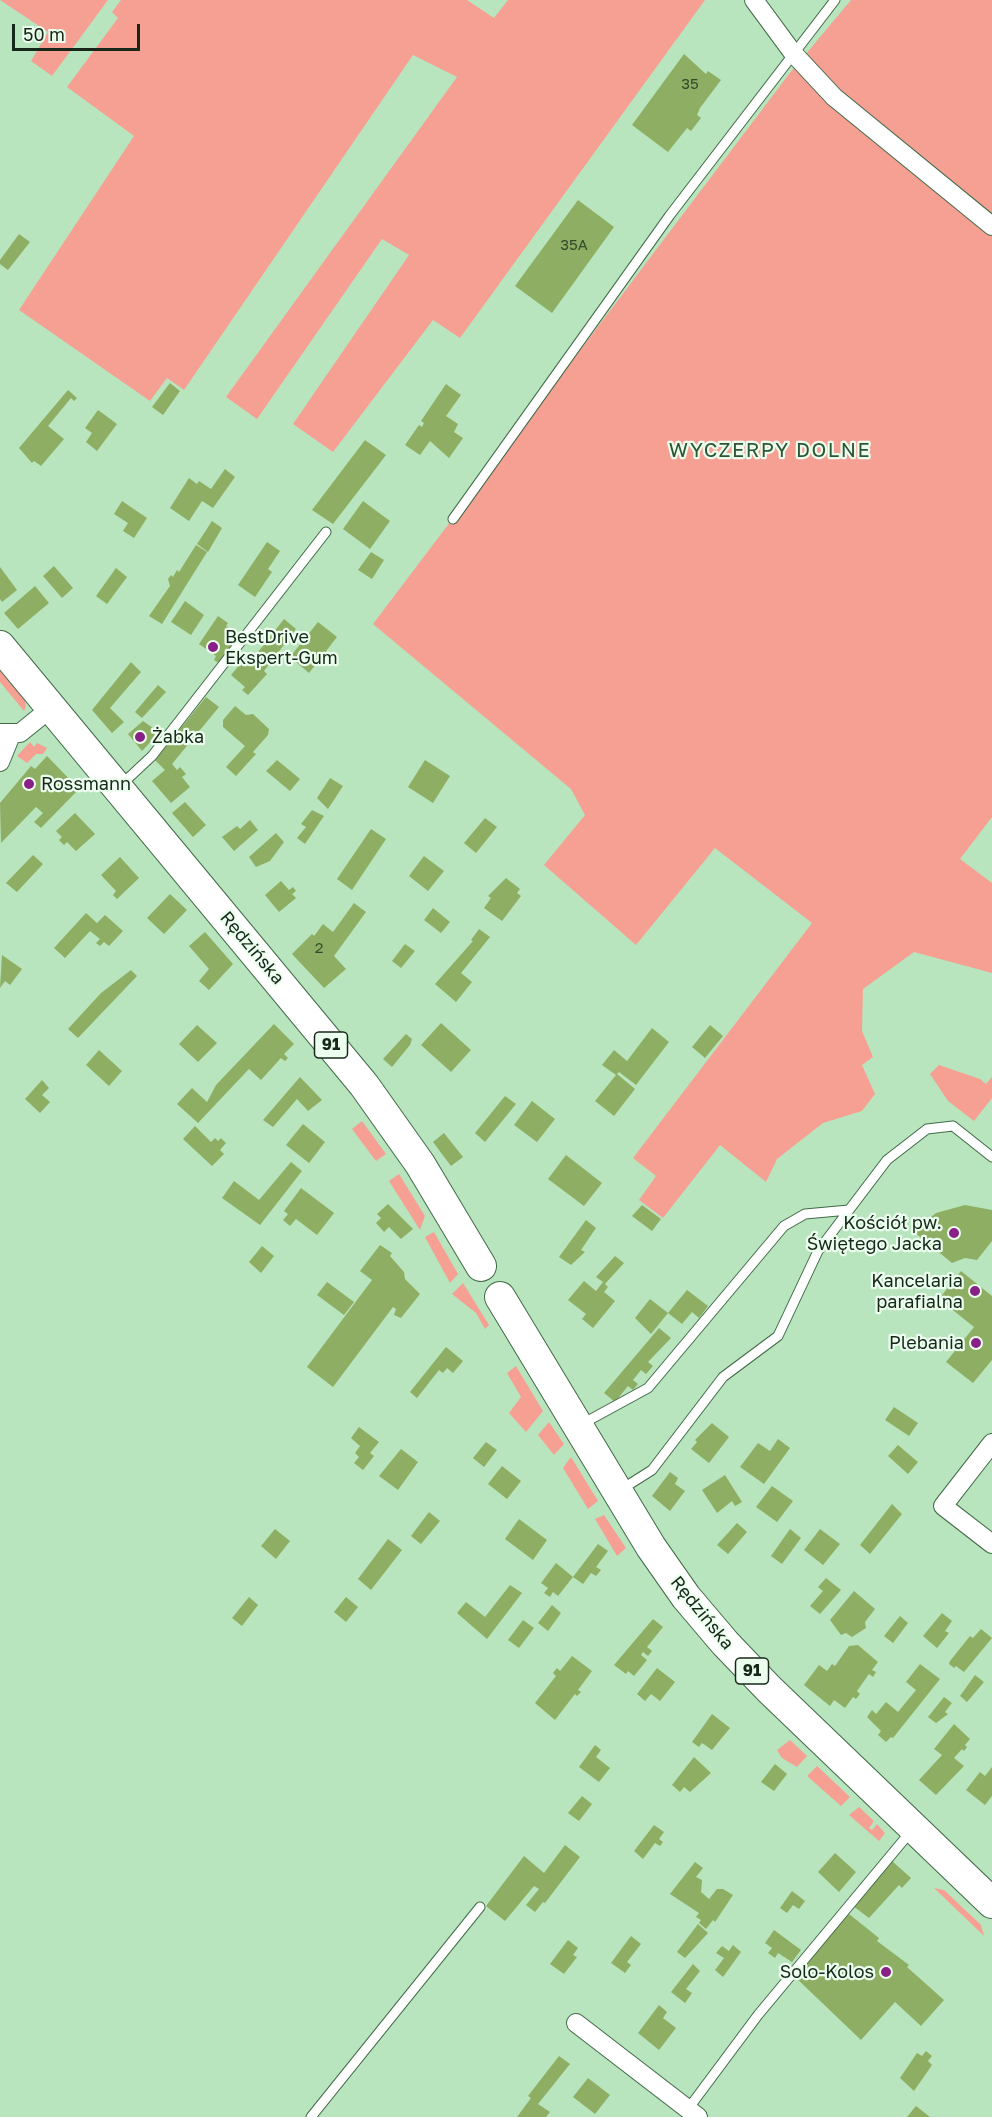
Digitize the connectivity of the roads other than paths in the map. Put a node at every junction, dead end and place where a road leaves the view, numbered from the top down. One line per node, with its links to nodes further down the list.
1 (754, 0): 3 (street)
2 (835, 0): 3 (lane)
3 (793, 52): 4 (street); 5 (lane)
4 (992, 226)
5 (453, 519)
6 (326, 532): 11 (lane)
7 (0, 646): 8 (main road, Rędzińska / 91)
8 (51, 708): 9 (street); 11 (main road, Rędzińska / 91)
9 (5, 734): 10 (street)
10 (0, 762)
11 (117, 789): 14 (main road, Rędzińska / 91)
12 (992, 1157): 13 (lane)
13 (849, 1210): 14 (lane); 16 (lane)
14 (578, 1426): 16 (main road, Rędzińska / 91)
15 (992, 1443): 17 (street)
16 (617, 1492): 18 (main road, Rędzińska / 91)
17 (992, 1544)
18 (913, 1828): 19 (main road, Rędzińska / 91); 22 (lane)
19 (992, 1903)
20 (480, 1907): 23 (lane)
21 (576, 2023): 22 (street)
22 (693, 2113)
23 (311, 2117)

